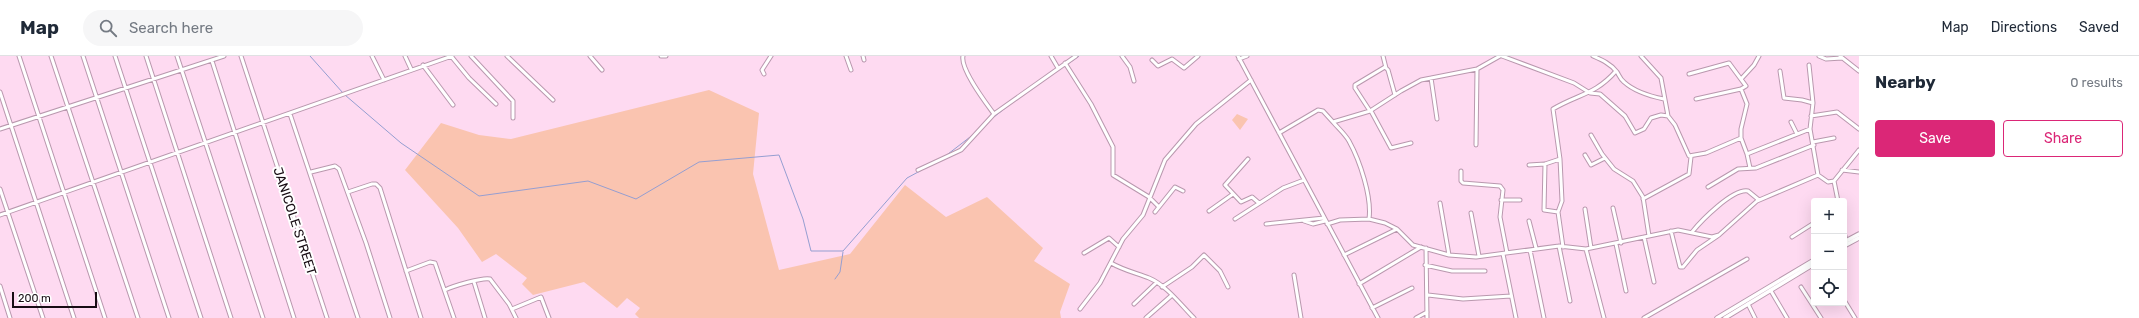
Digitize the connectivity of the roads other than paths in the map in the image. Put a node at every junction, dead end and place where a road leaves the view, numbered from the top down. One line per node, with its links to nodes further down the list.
1 (19, 56): 78 (street)
2 (51, 56): 72 (street)
3 (83, 56): 65 (street)
4 (115, 56): 60 (street)
5 (146, 56): 56 (street)
6 (177, 56): 48 (street)
7 (224, 56): 36 (street)
8 (241, 56): 83 (street, JANICOLE STREET)
9 (372, 56): 57 (street)
10 (405, 56): 45 (street)
11 (451, 56): 34 (street); 70 (street)
12 (471, 56): 79 (street)
13 (507, 56): 68 (street)
14 (590, 56): 46 (street)
15 (661, 56): 16 (street)
16 (666, 56)
17 (771, 56): 52 (street)
18 (846, 56): 47 (street)
19 (863, 56): 37 (street)
20 (963, 56): 75 (street)
21 (1050, 56): 42 (street)
22 (1076, 56): 39 (street)
23 (1122, 56): 59 (street)
24 (1198, 56): 38 (street)
25 (1247, 56): 33 (street)
26 (1383, 56): 43 (street)
27 (1501, 56): 44 (street); 63 (street)
28 (1593, 56): 49 (street)
29 (1641, 56): 66 (street)
30 (1759, 56): 55 (street)
31 (1819, 56): 35 (street)
32 (1848, 56): 35 (street)
33 (1238, 57): 58 (street)
34 (439, 58): 40 (street)
35 (1842, 58): 51 (street)
36 (212, 60): 48 (street); 89 (street)
37 (864, 60)
38 (1152, 60)
39 (1065, 63): 42 (street); 126 (street)
40 (423, 65): 45 (street); 71 (street)
41 (1809, 65): 69 (street)
42 (1058, 68): 75 (street)
43 (1387, 69): 64 (street); 73 (street)
44 (1477, 69): 54 (street); 97 (street)
45 (411, 70): 57 (street)
46 (602, 70)
47 (851, 70)
48 (181, 71): 56 (street); 94 (street)
49 (1616, 71): 63 (street); 66 (street)
50 (1780, 71): 69 (street)
51 (1859, 71)
52 (764, 74)
53 (1689, 74): 55 (street)
54 (1431, 78): 64 (street); 80 (street)
55 (1742, 78): 61 (street)
56 (154, 79): 60 (street); 99 (street)
57 (384, 80): 74 (street)
58 (1251, 80): 88 (street); 126 (street)
59 (1134, 81)
60 (125, 89): 65 (street); 106 (street)
61 (1741, 89): 67 (street); 92 (street)
62 (0, 92): 84 (street)
63 (1590, 93): 76 (street); 105 (street)
64 (1395, 95): 73 (street)
65 (96, 98): 72 (street); 115 (street)
66 (1664, 99): 76 (street)
67 (1696, 99)
68 (553, 100)
69 (1813, 103): 77 (street)
70 (496, 104)
71 (453, 105)
72 (69, 107): 78 (street); 119 (street)
73 (1371, 111): 81 (street); 95 (street)
74 (290, 114): 83 (street); 113 (street)
75 (994, 114): 110 (street)
76 (1668, 116): 102 (street)
77 (1811, 116): 86 (street); 87 (street)
78 (40, 117): 84 (street); 124 (street)
79 (513, 118)
80 (1437, 119)
81 (1333, 122): 88 (street); 145 (street)
82 (1791, 122): 90 (street)
83 (263, 124): 89 (street); 218 (street, JANICOLE STREET)
84 (12, 126): 85 (street); 132 (street)
85 (0, 129)
86 (1810, 129): 90 (street); 96 (street)
87 (1859, 129)
88 (1279, 133): 117 (street)
89 (234, 134): 94 (street); 217 (street)
90 (1797, 134): 100 (street)
91 (1591, 135): 103 (street)
92 (1741, 138): 100 (street); 102 (street)
93 (1834, 138): 96 (street)
94 (207, 143): 99 (street); 216 (street)
95 (1411, 143)
96 (1813, 144): 109 (street); 116 (street)
97 (1476, 145)
98 (1859, 150): 111 (street)
99 (178, 154): 106 (street); 215 (street)
100 (1747, 154): 109 (street)
101 (1585, 155): 103 (street)
102 (1691, 157): 128 (street)
103 (1605, 158): 128 (street)
104 (1248, 159): 125 (street)
105 (1560, 159): 107 (street); 140 (street)
106 (150, 163): 115 (street); 214 (street)
107 (1544, 164): 108 (street); 140 (street)
108 (1529, 165)
109 (1750, 168): 120 (street)
110 (918, 170)
111 (1842, 170): 114 (street); 118 (street)
112 (1461, 171): 129 (street)
113 (311, 172): 123 (street); 219 (street)
114 (1859, 172)
115 (122, 173): 119 (street); 213 (street)
116 (1818, 175): 118 (street); 131 (street)
117 (1304, 180): 133 (street); 146 (street)
118 (1834, 181): 127 (street)
119 (93, 183): 124 (street); 212 (street)
120 (1708, 187)
121 (0, 189): 141 (street)
122 (1183, 191): 135 (street)
123 (348, 192): 182 (street); 220 (street)
124 (64, 193): 132 (street); 211 (street)
125 (1233, 194): 133 (street); 138 (street)
126 (1149, 197): 135 (street); 164 (street)
127 (1837, 198)
128 (1643, 199): 155 (street)
129 (1501, 200): 130 (street); 173 (street)
130 (1520, 200)
131 (1759, 200): 152 (street); 154 (street)
132 (36, 203): 141 (street); 210 (street)
133 (1259, 203): 144 (street)
134 (1440, 203): 175 (street)
135 (1158, 206): 139 (street)
136 (1613, 208): 161 (street)
137 (1585, 209): 168 (street)
138 (1209, 211)
139 (1155, 212)
140 (1558, 212): 163 (street)
141 (8, 213): 143 (street); 209 (street)
142 (1471, 213): 176 (street)
143 (0, 215)
144 (1235, 219)
145 (1369, 219): 146 (street); 150 (street)
146 (1325, 221): 148 (street); 174 (street)
147 (1529, 221): 167 (street)
148 (1266, 224)
149 (1811, 225): 157 (street)
150 (1397, 229): 165 (street); 174 (street)
151 (1671, 231): 152 (street); 154 (street); 155 (street)
152 (1692, 232): 154 (street)
153 (1859, 234): 159 (main road)
154 (1719, 235)
155 (1649, 236): 156 (street)
156 (1644, 237): 161 (street); 186 (street)
157 (1792, 237)
158 (1859, 238): 160 (main road)
159 (1847, 242)
160 (1847, 242)
161 (1621, 243): 162 (street)
162 (1616, 244): 168 (street); 195 (street)
163 (1561, 246): 167 (street); 169 (street); 200 (street)
164 (1119, 247): 171 (street); 179 (street)
165 (1421, 247): 166 (street); 188 (street)
166 (1426, 248): 175 (street); 180 (street)
167 (1536, 248): 170 (street)
168 (1592, 248): 169 (street)
169 (1586, 249): 234 (street)
170 (1530, 250): 173 (street); 233 (street)
171 (1084, 253)
172 (1503, 254): 173 (street); 176 (street); 199 (street)
173 (1507, 254)
174 (1344, 255): 188 (street)
175 (1449, 255): 176 (street)
176 (1479, 256)
177 (1747, 259): 235 (street)
178 (1811, 262): 236 (main road)
179 (1111, 263): 187 (street); 206 (street)
180 (1425, 265): 183 (street); 197 (street)
181 (1811, 266): 196 (main road)
182 (406, 271): 194 (street); 221 (street)
183 (1485, 271)
184 (1294, 275): 228 (street)
185 (474, 282): 194 (street); 205 (street); 223 (street)
186 (1654, 282)
187 (1156, 283): 190 (street); 201 (street)
188 (1359, 284): 204 (street)
189 (0, 286): 208 (street)
190 (1162, 287): 191 (street); 198 (street)
191 (1228, 287)
192 (1412, 288): 204 (street)
193 (1801, 288): 240 (street)
194 (445, 290): 222 (street)
195 (1626, 291)
196 (1771, 291): 202 (main road); 239 (street)
197 (1428, 295): 199 (street); 207 (street)
198 (1171, 296): 226 (street); 227 (street)
199 (1511, 296): 232 (street)
200 (1570, 301)
201 (1134, 304)
202 (1748, 304): 237 (main road); 238 (street)
203 (1847, 305): 241 (street)
204 (1372, 308): 229 (street)
205 (512, 309): 224 (street); 225 (street)
206 (1080, 309)
207 (1427, 312): 230 (street); 231 (street)
208 (10, 318)
209 (42, 318)
210 (74, 318)
211 (105, 318)
212 (138, 318)
213 (170, 318)
214 (201, 318)
215 (231, 318)
216 (263, 318)
217 (294, 318)
218 (327, 318)
219 (358, 318)
220 (390, 318)
221 (421, 318)
222 (454, 318)
223 (486, 318)
224 (516, 318)
225 (549, 318)
226 (1146, 318)
227 (1194, 318)
228 (1301, 318)
229 (1378, 318)
230 (1416, 318)
231 (1427, 318)
232 (1516, 318)
233 (1544, 318)
234 (1604, 318)
235 (1644, 318)
236 (1717, 318)
237 (1725, 318)
238 (1755, 318)
239 (1787, 318)
240 (1821, 318)
241 (1855, 318)

